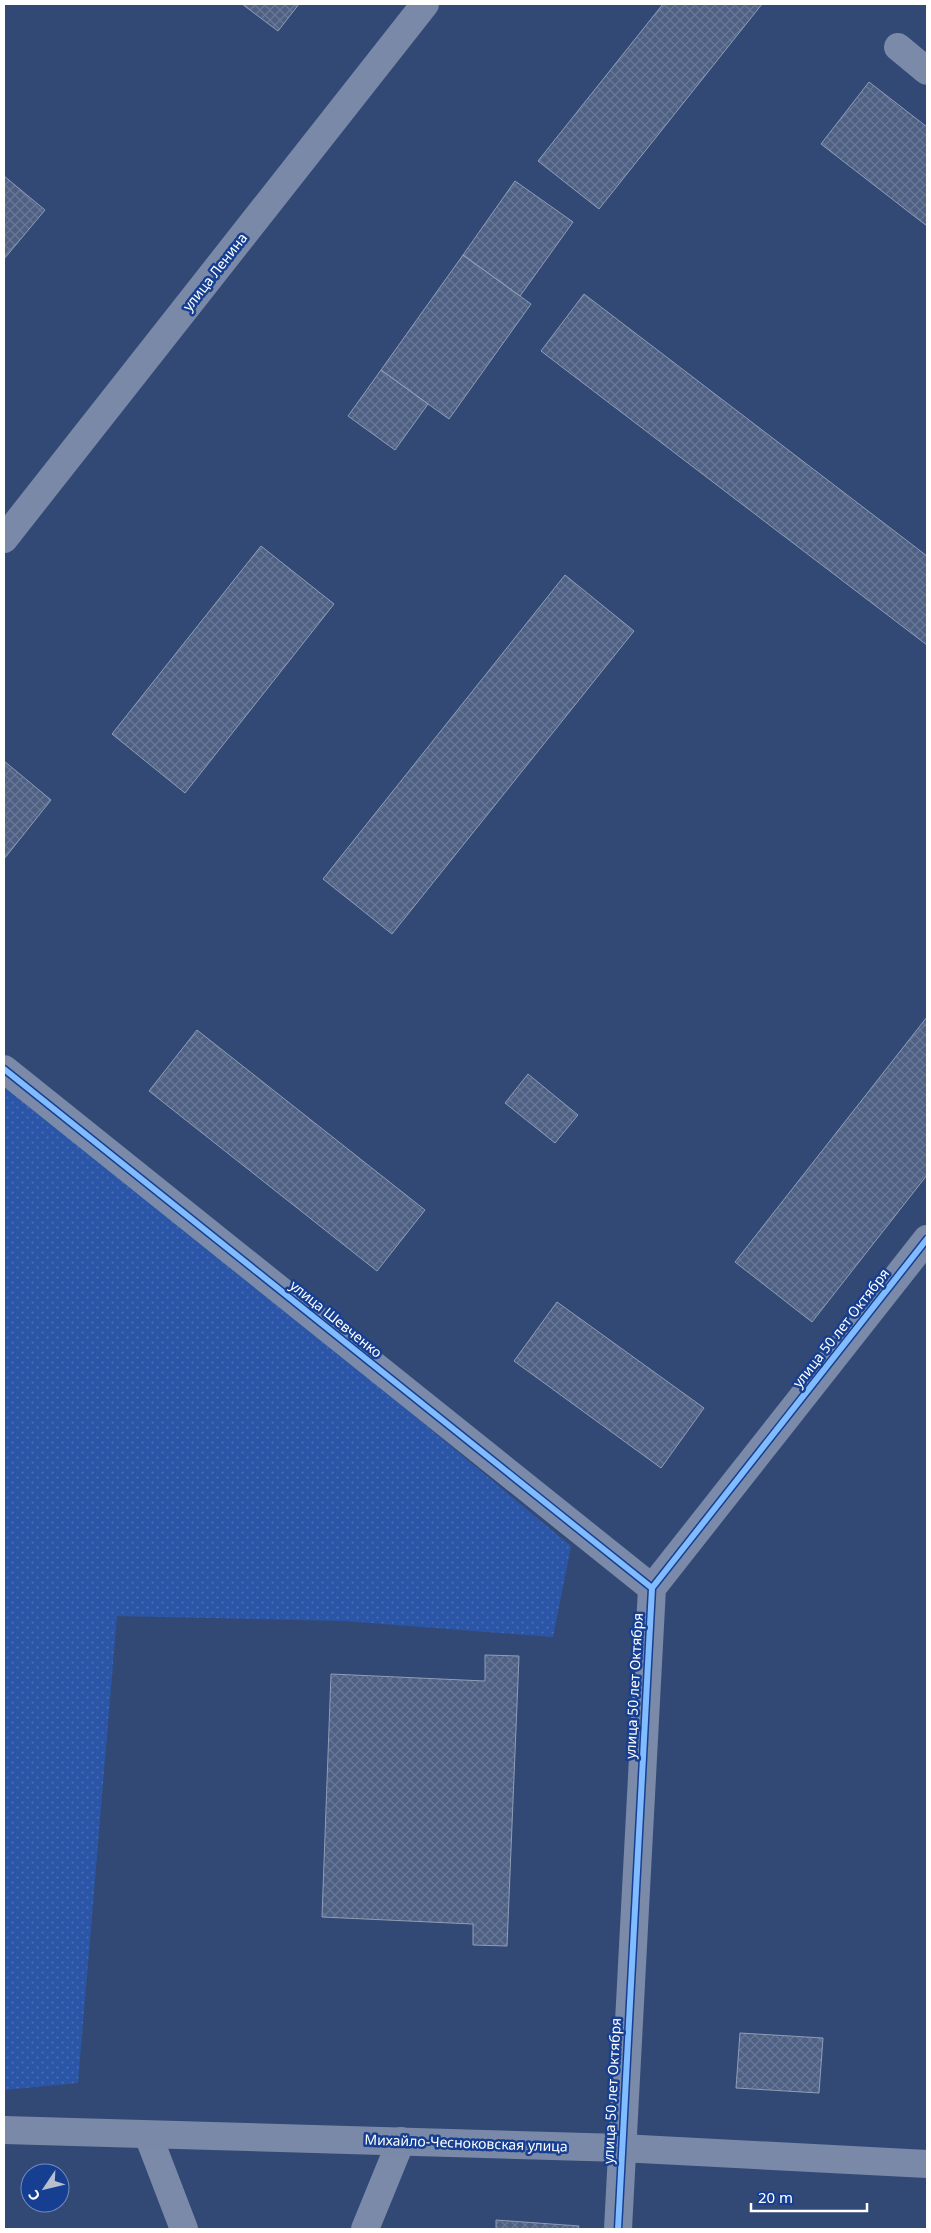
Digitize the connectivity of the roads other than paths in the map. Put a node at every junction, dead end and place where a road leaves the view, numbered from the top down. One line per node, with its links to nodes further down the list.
1 (425, 4): 4 (main road, улица Ленина)
2 (898, 47): 3 (street)
3 (927, 71)
4 (4, 538)
5 (4, 1069): 7 (street, улица Шевченко)
6 (927, 1239): 7 (street, улица 50 лет Октября)
7 (652, 1588): 11 (street, улица 50 лет Октября)
8 (4, 2130): 9 (main road, Михайло-Чесноковская улица)
9 (148, 2134): 10 (main road, Михайло-Чесноковская улица); 13 (street)
10 (401, 2141): 11 (main road, Михайло-Чесноковская улица); 14 (street)
11 (621, 2148): 12 (main road, Михайло-Чесноковская улица); 15 (street, улица 50 лет Октября)
12 (927, 2164)
13 (184, 2229)
14 (365, 2229)
15 (618, 2229)

